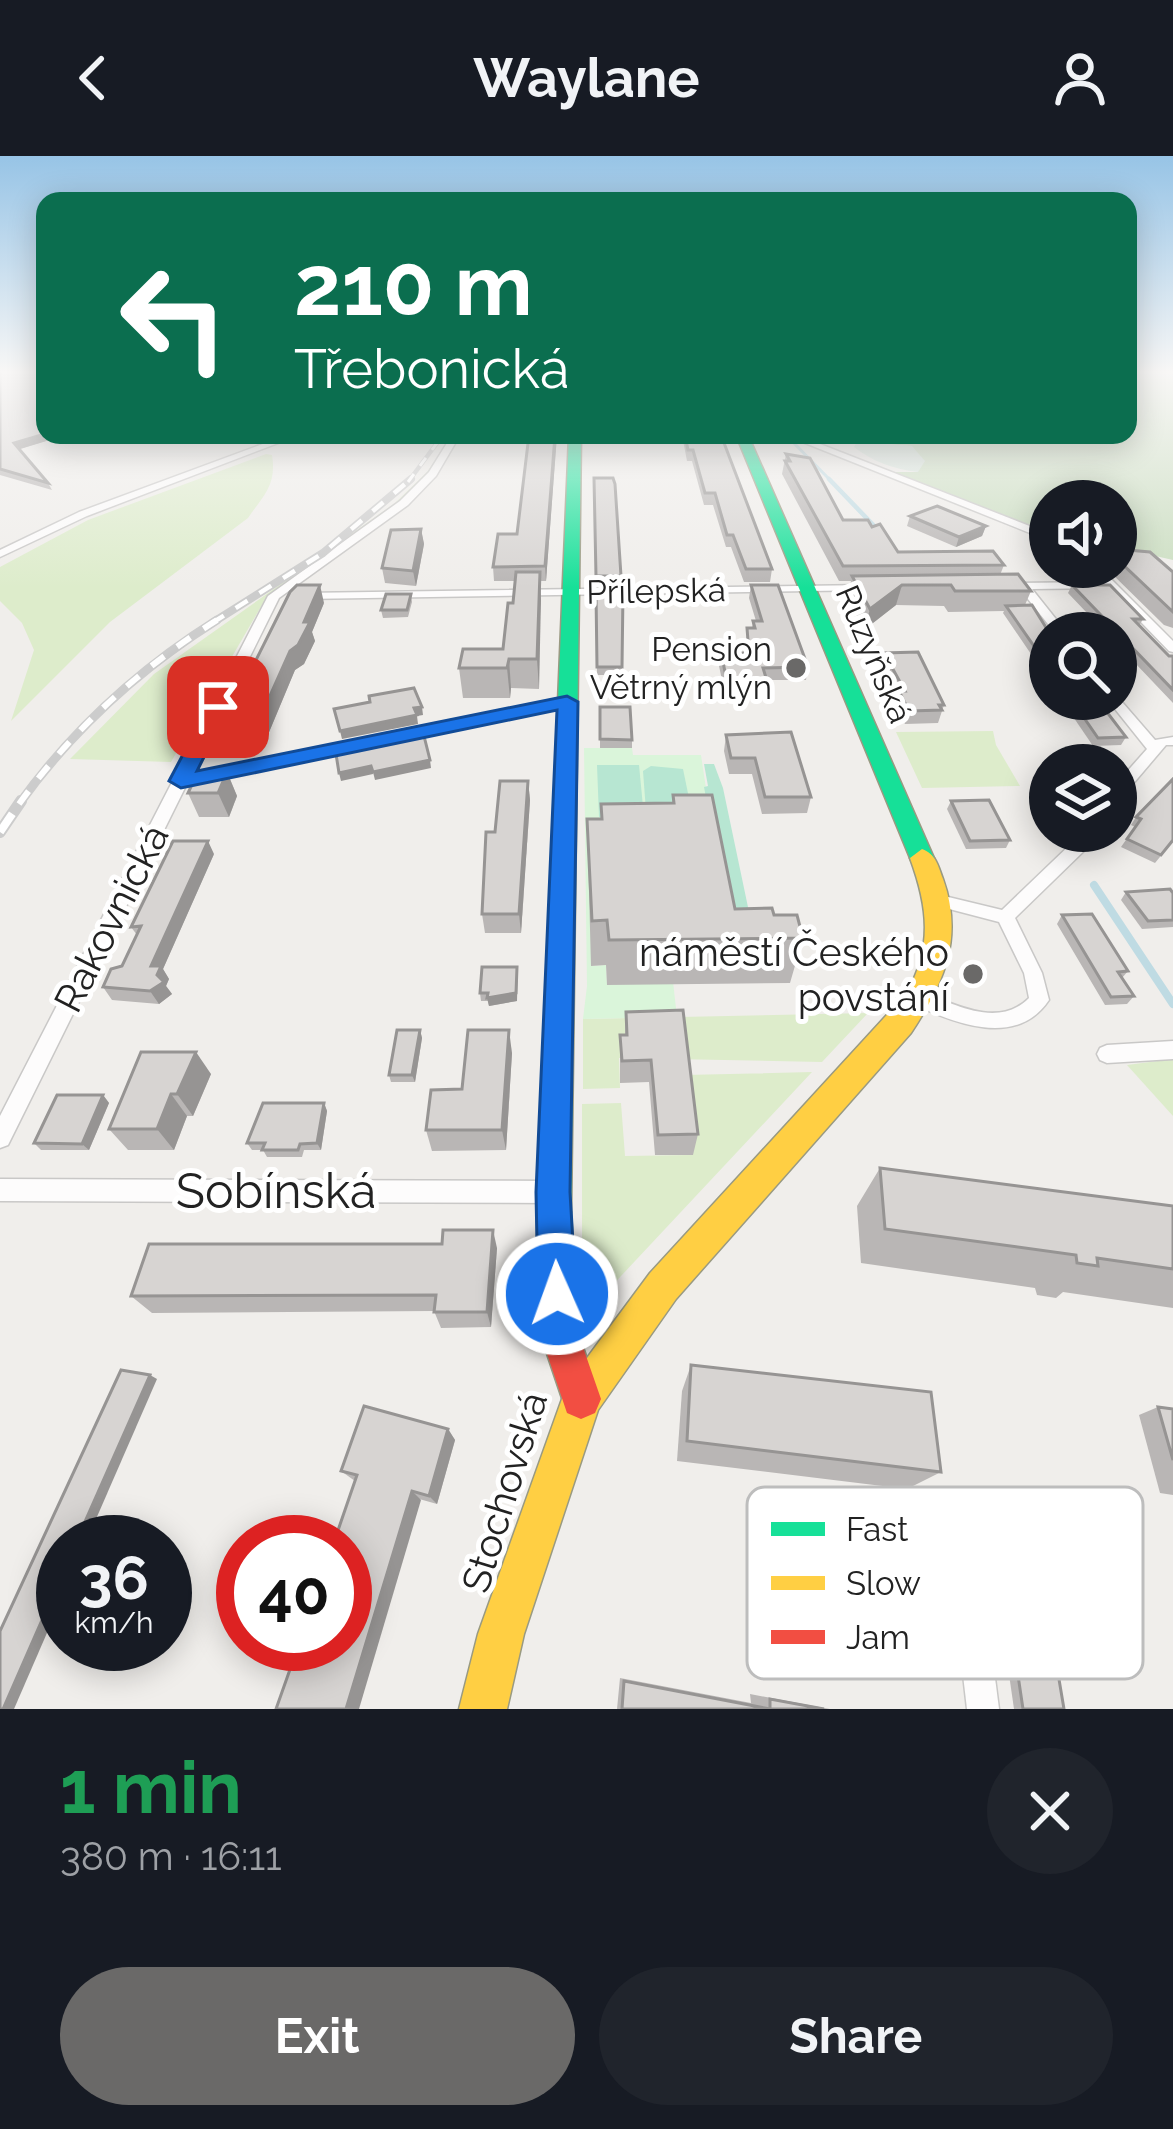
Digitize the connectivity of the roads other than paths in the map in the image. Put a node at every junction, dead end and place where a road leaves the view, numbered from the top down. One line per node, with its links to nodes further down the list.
1 (272, 444): 7 (street)
2 (451, 444): 15 (street, Rakovnická)
3 (575, 444): 14 (street, Stochovská)
4 (746, 444): 13 (street, Ruzyňská)
5 (812, 444): 6 (street)
6 (1029, 530)
7 (0, 554)
8 (980, 586): 9 (street)
9 (1023, 586): 10 (street); 16 (street)
10 (1029, 586)
11 (893, 588): 13 (street, Přílepská)
12 (1113, 588): 17 (street)
13 (808, 589): 14 (street, Přílepská); 25 (street, Ruzyňská)
14 (571, 592): 15 (street, Přílepská); 18 (street, Stochovská)
15 (274, 596): 23 (street, Rakovnická)
16 (1044, 612)
17 (1173, 648)
18 (567, 702): 23 (street); 32 (street, Stochovská)
19 (1131, 720): 21 (street)
20 (1173, 741): 21 (street)
21 (1155, 750): 22 (street)
22 (1137, 770)
23 (181, 781): 30 (street, Rakovnická)
24 (1070, 852): 26 (street)
25 (940, 901): 26 (street); 27 (street)
26 (1005, 917): 27 (street)
27 (920, 999): 33 (street)
28 (1173, 1050): 29 (street)
29 (1107, 1054)
30 (0, 1138)
31 (0, 1190): 32 (street, Sobínská)
32 (553, 1192): 33 (street, Stochovská)
33 (581, 1399): 35 (street, Stochovská)
34 (979, 1679): 36 (street)
35 (483, 1709)
36 (983, 1709)

